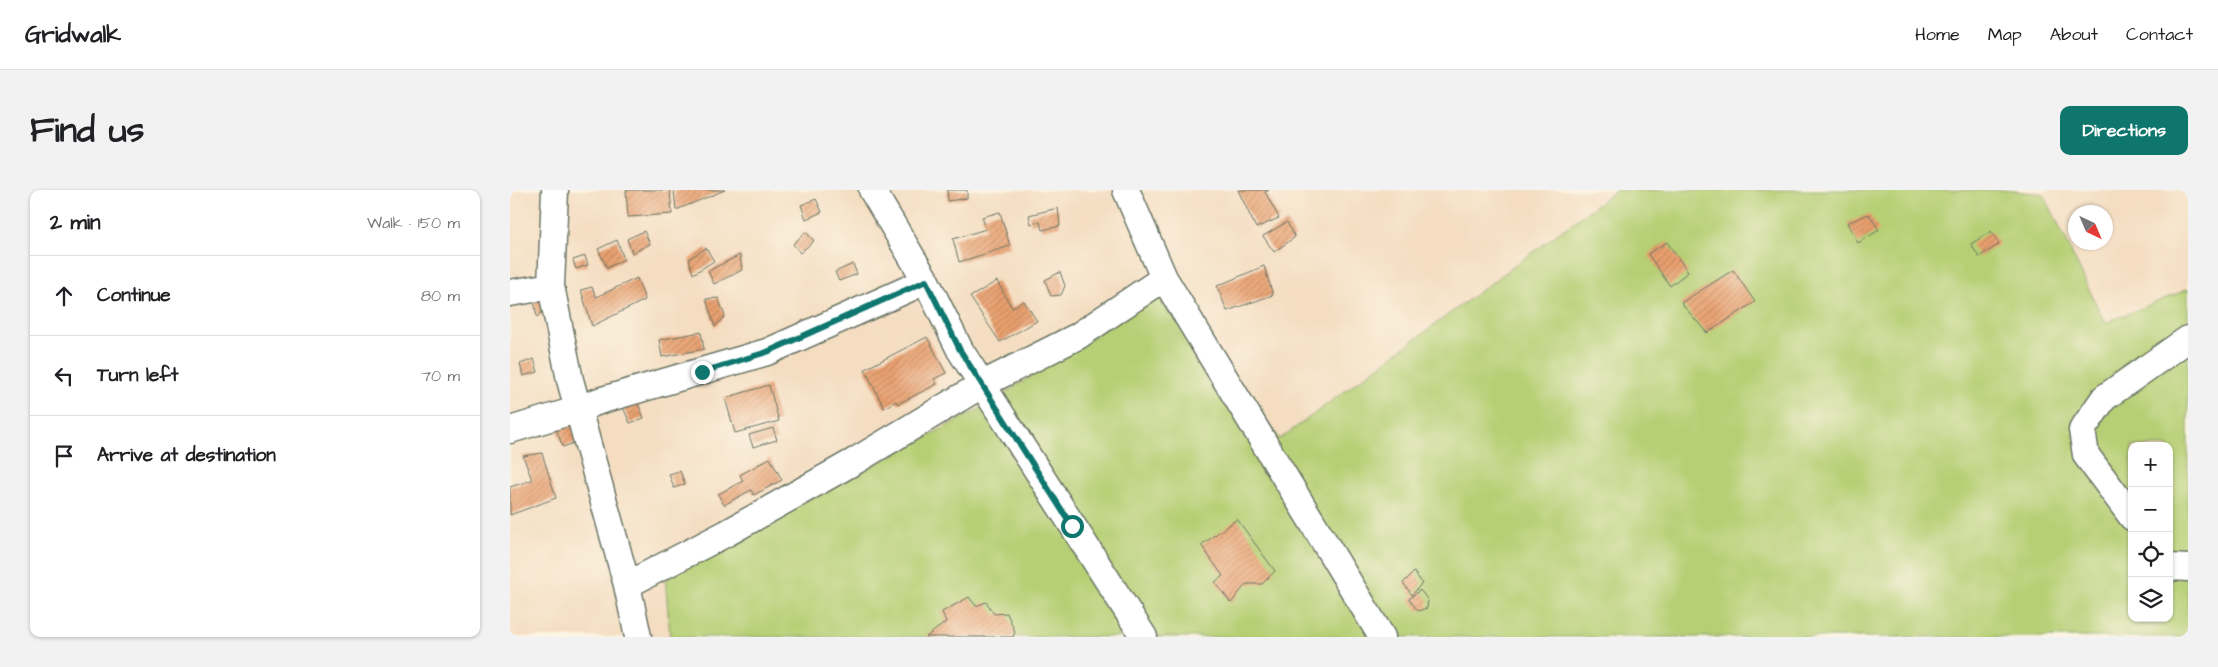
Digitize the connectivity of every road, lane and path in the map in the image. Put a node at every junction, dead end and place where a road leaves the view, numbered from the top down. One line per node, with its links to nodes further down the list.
1 (555, 190): 6 (street)
2 (872, 190): 5 (street)
3 (1126, 190): 4 (street)
4 (1164, 278): 9 (street); 18 (street)
5 (926, 281): 9 (street); 10 (street)
6 (552, 286): 7 (street); 10 (street)
7 (510, 293)
8 (2188, 339): 12 (street)
9 (983, 384): 15 (street); 17 (street)
10 (579, 409): 11 (street); 15 (street)
11 (510, 430)
12 (2128, 511)
13 (2173, 567): 14 (street)
14 (2188, 568)
15 (628, 585): 16 (street)
16 (638, 637)
17 (1144, 637)
18 (1382, 637)

